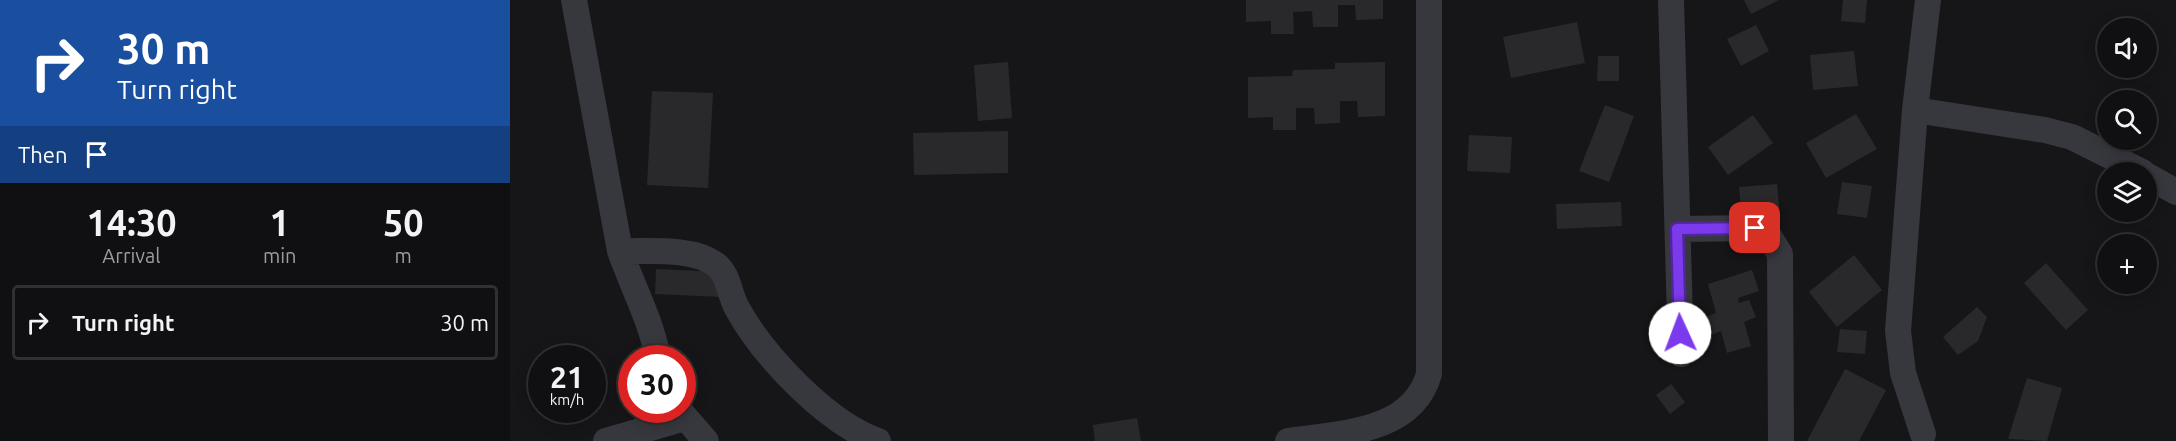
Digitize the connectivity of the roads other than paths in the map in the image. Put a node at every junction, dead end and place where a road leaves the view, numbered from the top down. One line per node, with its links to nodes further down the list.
1 (573, 0): 10 (street)
2 (1429, 0): 19 (street)
3 (1671, 0): 9 (street)
4 (1928, 0): 5 (street)
5 (1915, 110): 6 (street); 15 (street)
6 (2122, 162)
7 (2157, 181): 8 (street)
8 (2176, 192)
9 (1677, 229): 12 (street); 20 (street)
10 (620, 251): 11 (street); 16 (street)
11 (655, 345)
12 (1681, 354)
13 (657, 423): 17 (street)
14 (690, 423): 18 (street)
15 (1923, 434)
16 (867, 439)
17 (606, 441)
18 (706, 441)
19 (1288, 441)
20 (1781, 441)

